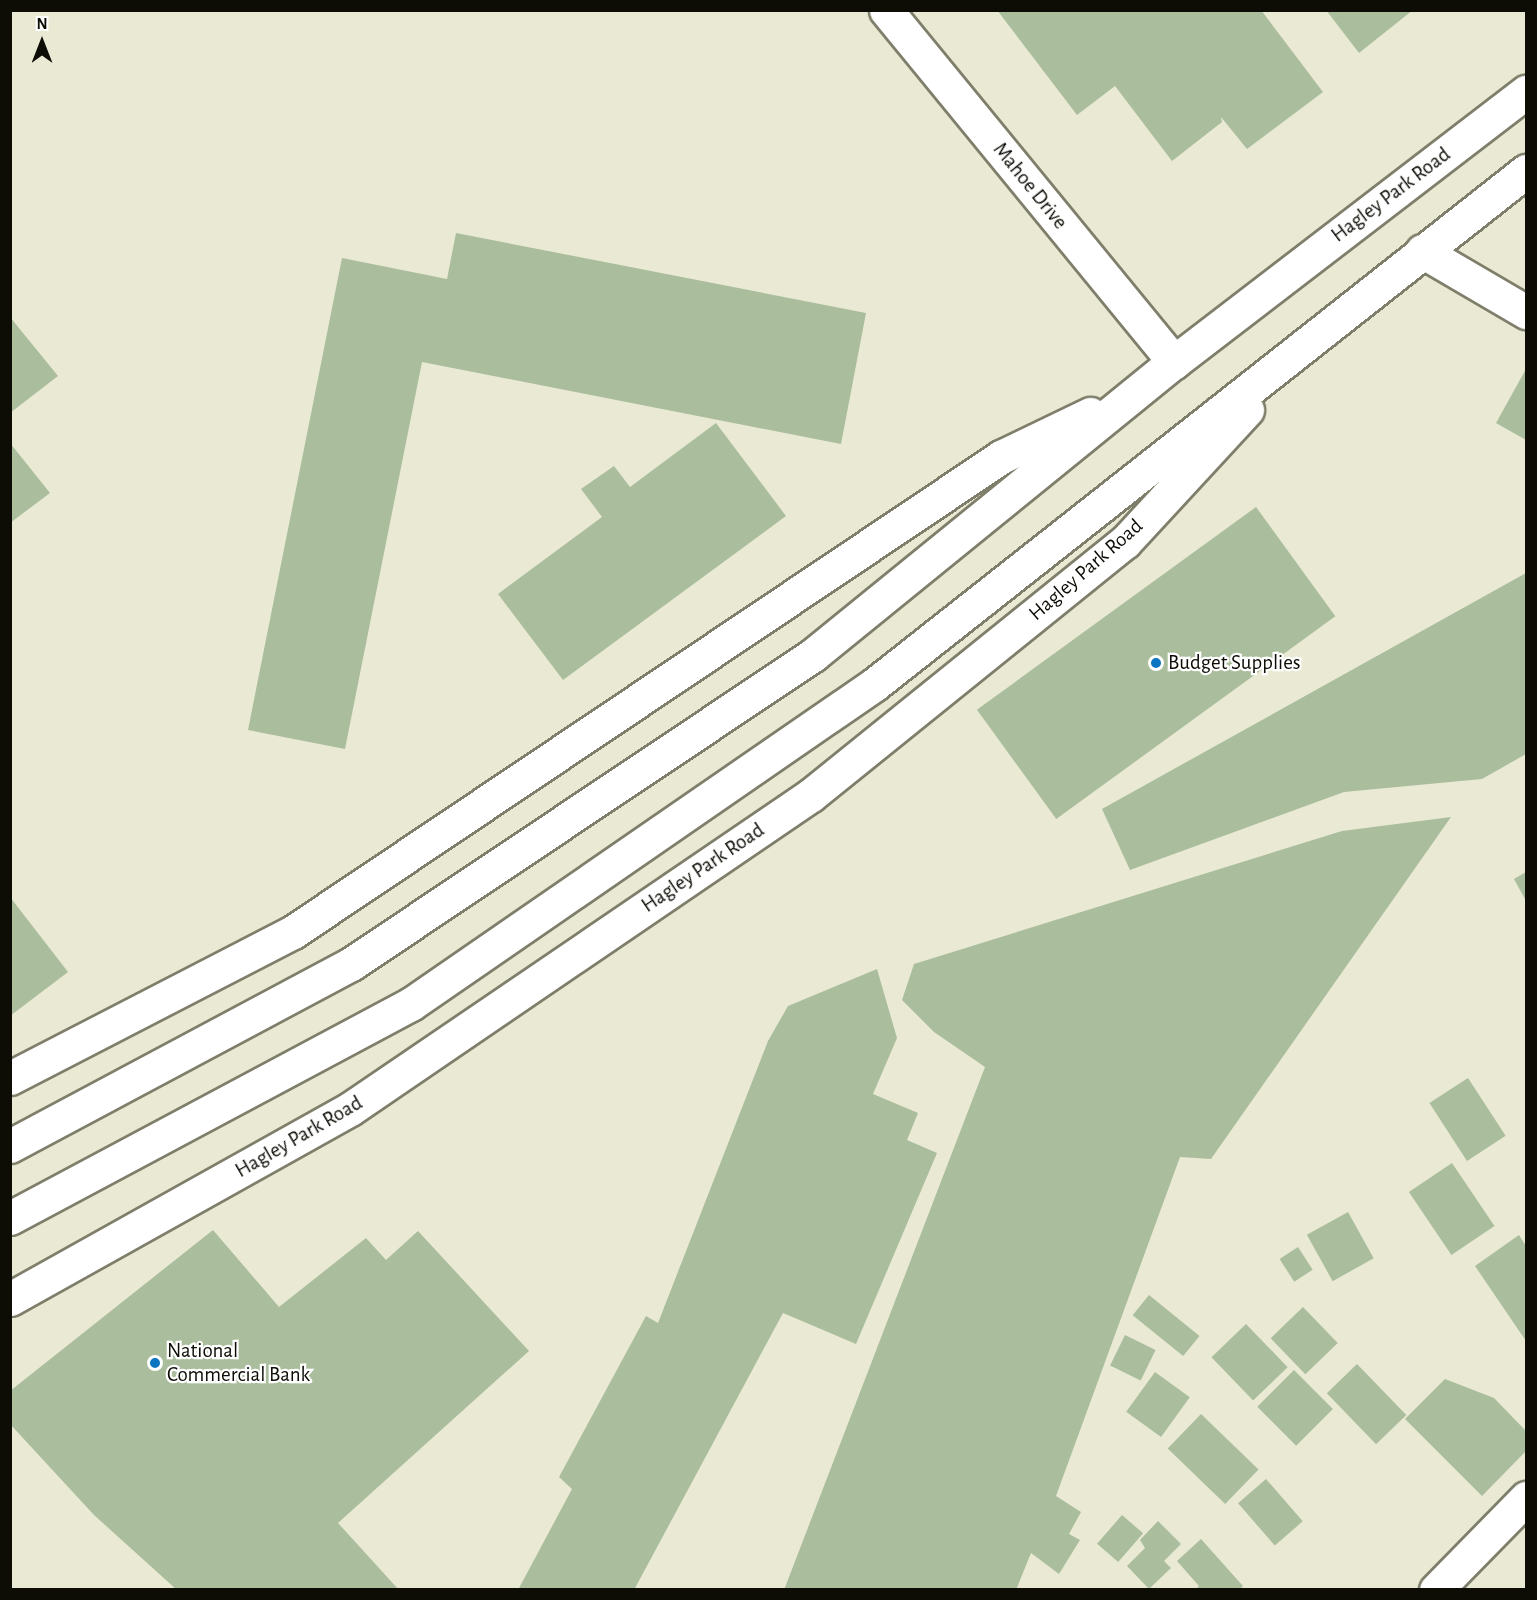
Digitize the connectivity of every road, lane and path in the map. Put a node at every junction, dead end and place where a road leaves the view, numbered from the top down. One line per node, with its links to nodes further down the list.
1 (892, 12): 7 (main road, Mahoe Drive)
2 (1527, 92): 7 (main road, Hagley Park Road)
3 (1527, 171): 4 (main road, Hagley Park Road)
4 (1422, 251): 5 (main road); 6 (main road, Hagley Park Road)
5 (1527, 312)
6 (1317, 333): 11 (main road, Hagley Park Road); 12 (main road, Hagley Park Road)
7 (1174, 362): 8 (main road, Hagley Park Road)
8 (1143, 388): 9 (main road, Hagley Park Road); 10 (main road, Hagley Park Road)
9 (10, 1078)
10 (10, 1146)
11 (10, 1218)
12 (10, 1299)
13 (1527, 1498): 14 (main road)
14 (1436, 1590)

